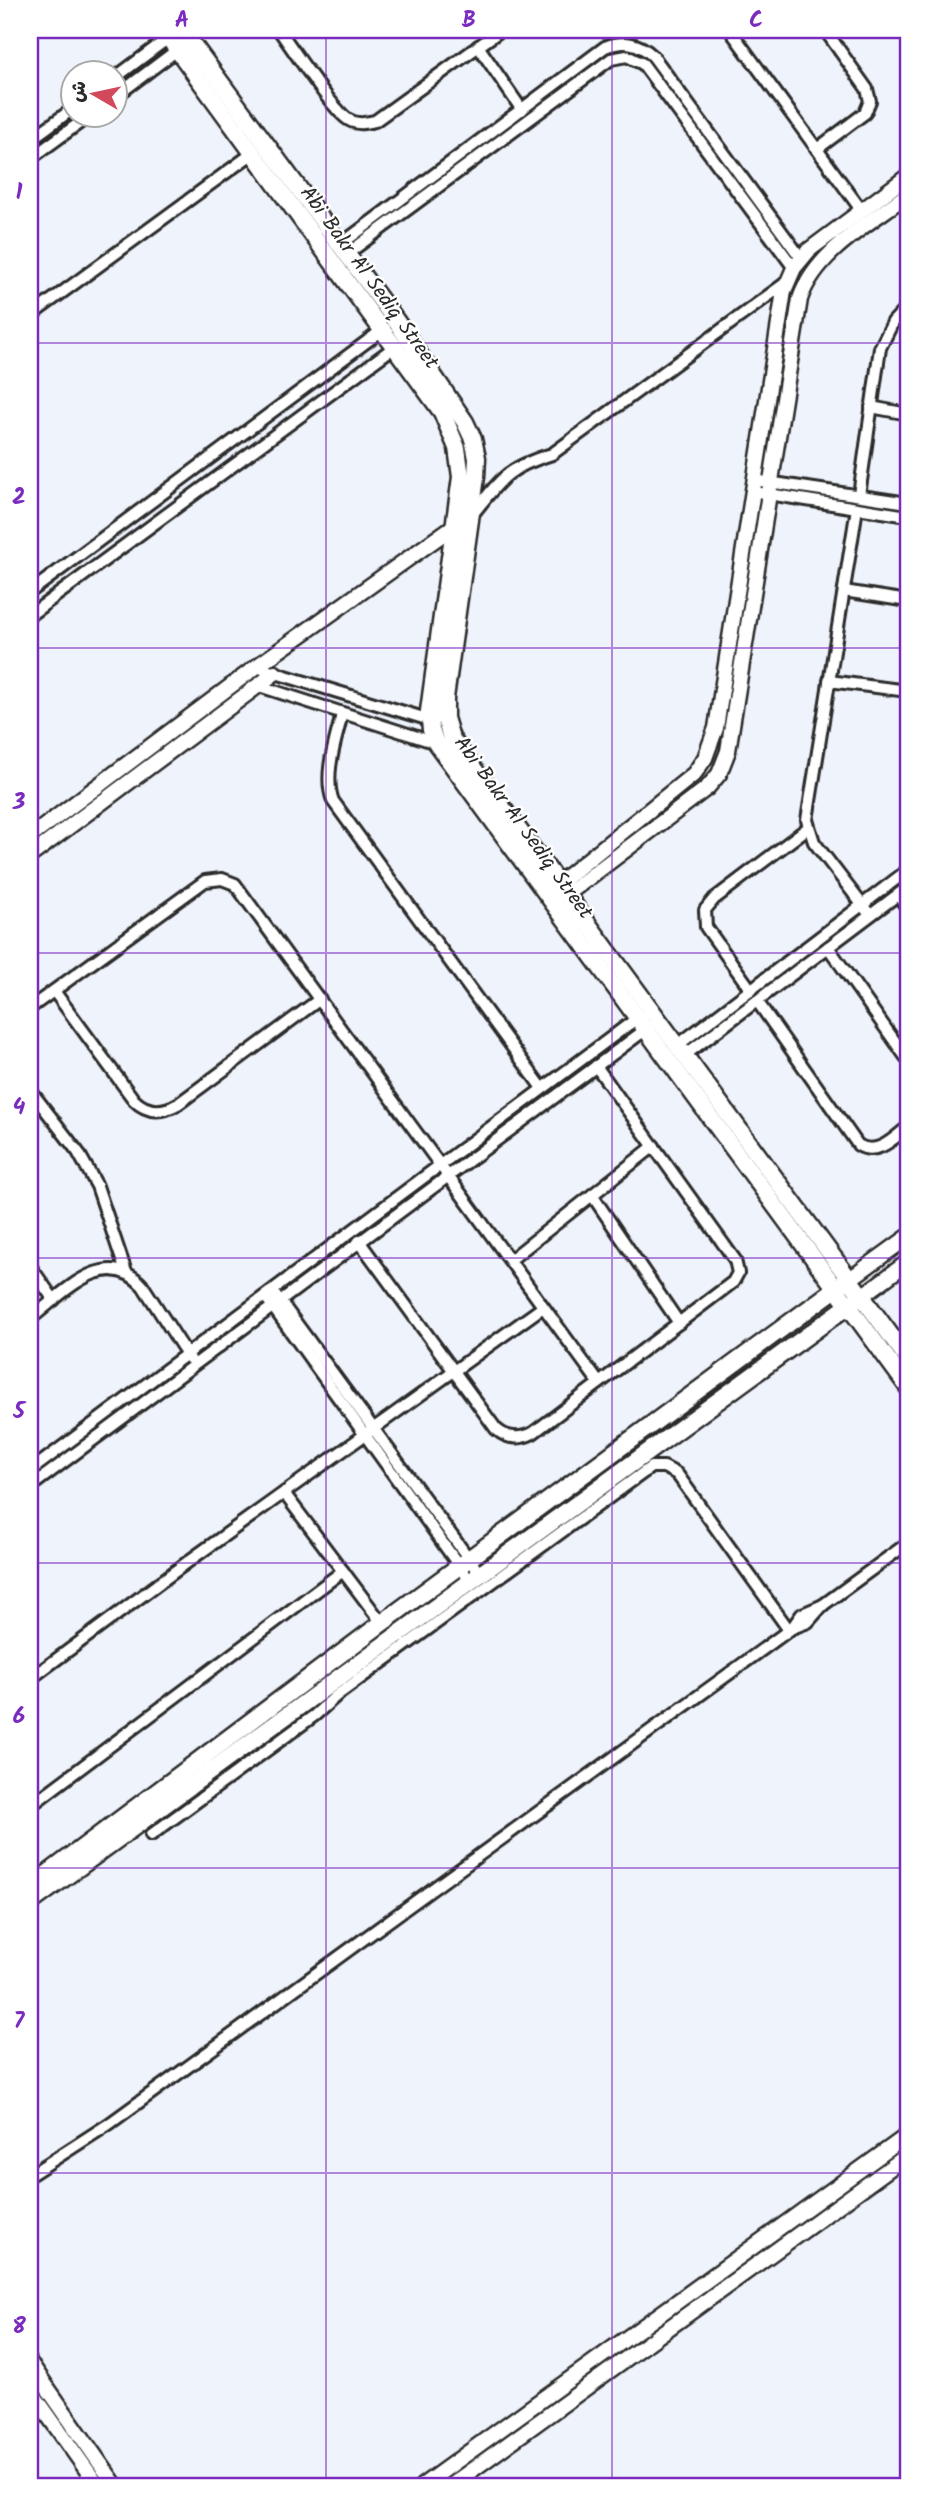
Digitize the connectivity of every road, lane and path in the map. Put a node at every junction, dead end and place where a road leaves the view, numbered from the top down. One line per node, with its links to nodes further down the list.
1 (279, 30): 6 (street)
2 (501, 30): 6 (street)
3 (730, 30): 13 (street)
4 (825, 30): 13 (street)
5 (177, 36): 7 (street); 8 (street); 14 (main road, Abi Bakr Al Sediq Street); 19 (main road, Abi Bakr Al Sediq Street)
6 (478, 47): 9 (street)
7 (130, 68)
8 (130, 82)
9 (522, 110): 19 (street); 20 (street)
10 (60, 118): 12 (street)
11 (70, 130): 15 (street)
12 (30, 140)
13 (817, 149): 18 (street)
14 (253, 153): 23 (street); 25 (main road, Abi Bakr Al Sediq Street)
15 (30, 159)
16 (908, 176): 18 (street)
17 (908, 194): 30 (street)
18 (862, 211): 20 (street)
19 (343, 250): 20 (street); 24 (main road, Abi Bakr Al Sediq Street)
20 (798, 263): 21 (street)
21 (787, 282): 29 (street); 34 (street)
22 (908, 306): 27 (street)
23 (30, 316)
24 (396, 320): 25 (street); 26 (main road, Abi Bakr Al Sediq Street)
25 (382, 330): 26 (main road, Abi Bakr Al Sediq Street); 38 (street)
26 (401, 342): 34 (main road, Abi Bakr Al Sediq Street); 36 (main road, Abi Bakr Al Sediq Street); 40 (street)
27 (871, 407): 28 (street); 31 (street)
28 (908, 414)
29 (753, 486): 30 (street); 55 (street)
30 (770, 488): 31 (street); 33 (street); 55 (street)
31 (859, 495): 32 (street)
32 (908, 503)
33 (857, 508): 35 (street); 37 (street)
34 (472, 514): 36 (street); 55 (main road, Abi Bakr Al Sediq Street)
35 (908, 516)
36 (453, 526): 41 (street); 48 (main road, Abi Bakr Al Sediq Street)
37 (844, 591): 39 (street); 44 (street)
38 (30, 592)
39 (908, 601)
40 (30, 615)
41 (256, 667): 42 (street); 43 (street)
42 (275, 673): 45 (street); 48 (street)
43 (239, 680): 45 (street); 51 (street)
44 (829, 681): 46 (street); 50 (street)
45 (256, 685): 47 (street); 52 (street)
46 (908, 691)
47 (342, 714): 49 (street); 71 (street)
48 (430, 720): 49 (main road, Abi Bakr Al Sediq Street)
49 (436, 743): 67 (main road, Abi Bakr Al Sediq Street)
50 (808, 827): 57 (street); 62 (street)
51 (30, 837)
52 (30, 856)
53 (908, 870): 57 (street)
54 (908, 887): 56 (street)
55 (562, 890): 66 (main road, Abi Bakr Al Sediq Street)
56 (898, 895): 58 (street); 59 (street)
57 (863, 905): 59 (street); 62 (street)
58 (908, 909)
59 (870, 915): 60 (street)
60 (828, 947): 64 (street); 69 (street)
61 (54, 990): 63 (street); 63 (street); 65 (street)
62 (751, 990): 68 (street)
63 (320, 999): 75 (street)
64 (757, 1001): 68 (street); 73 (street)
65 (30, 1007)
66 (655, 1014): 67 (street); 68 (main road, Abi Bakr Al Sediq Street)
67 (641, 1024): 70 (street); 71 (street); 84 (main road, Abi Bakr Al Sediq Street)
68 (682, 1050): 84 (main road, Abi Bakr Al Sediq Street)
69 (908, 1060)
70 (596, 1066): 74 (street); 76 (street)
71 (542, 1088): 75 (street)
72 (30, 1090): 83 (street)
73 (908, 1127)
74 (654, 1146): 77 (street); 92 (street)
75 (440, 1164): 76 (street); 85 (street)
76 (448, 1176): 79 (street); 80 (street)
77 (592, 1195): 80 (street); 92 (street)
78 (908, 1237): 84 (street)
79 (359, 1241): 88 (street); 96 (street)
80 (510, 1260): 90 (street)
81 (908, 1262): 86 (street)
82 (30, 1266): 87 (street)
83 (126, 1272): 87 (street); 93 (street)
84 (843, 1284): 86 (main road, Abi Bakr Al Sediq Street); 89 (main road, Abi Bakr Al Sediq Street); 104 (main road)
85 (268, 1292): 88 (street); 93 (street)
86 (862, 1296): 89 (main road); 94 (main road, Abi Bakr Al Sediq Street)
87 (54, 1300): 91 (street)
88 (276, 1303): 95 (street); 99 (street)
89 (848, 1305): 98 (main road, Abi Bakr Al Sediq Street); 106 (main road)
90 (543, 1307): 96 (street); 97 (street)
91 (30, 1319)
92 (679, 1323): 97 (street)
93 (186, 1353): 95 (street); 100 (street)
94 (908, 1359)
95 (193, 1364): 101 (street)
96 (454, 1371): 97 (street); 99 (street)
97 (599, 1383)
98 (908, 1387)
99 (369, 1432): 102 (street); 104 (street)
100 (30, 1471)
101 (30, 1487)
102 (284, 1493): 105 (street); 109 (street)
103 (908, 1543): 108 (street)
104 (465, 1563): 106 (street); 107 (main road)
105 (343, 1571): 107 (street); 110 (street)
106 (475, 1578): 113 (main road)
107 (382, 1623): 112 (main road)
108 (791, 1629): 111 (street); 116 (street)
109 (30, 1679)
110 (30, 1805)
111 (151, 1835)
112 (30, 1887)
113 (30, 1903)
114 (908, 2135): 121 (street)
115 (908, 2155): 122 (street)
116 (30, 2175)
117 (30, 2363): 120 (street)
118 (30, 2390): 119 (street)
119 (98, 2486)
120 (117, 2486)
121 (422, 2486)
122 (450, 2486)

